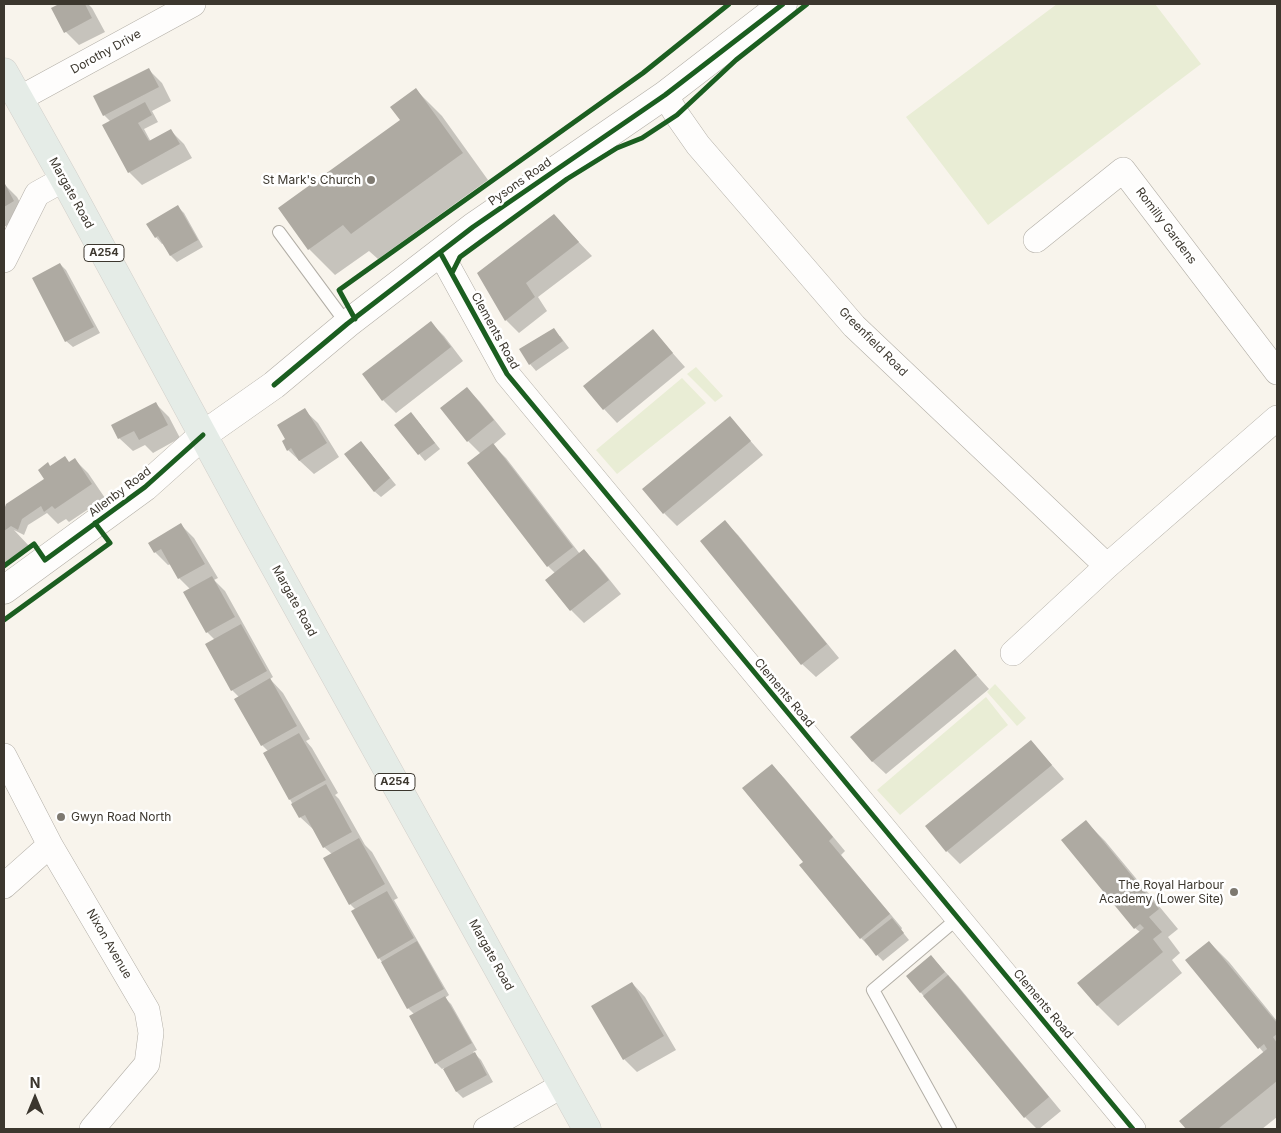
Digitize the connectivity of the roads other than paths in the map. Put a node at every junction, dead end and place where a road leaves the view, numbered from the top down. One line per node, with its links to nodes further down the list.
1 (194, 4): 5 (street, Dorothy Drive)
2 (783, 4): 4 (street, Pysons Road)
3 (4, 72): 5 (main road, Margate Road / A254)
4 (665, 95): 9 (street, Pysons Road); 15 (street, Greenfield Road)
5 (18, 99): 6 (main road, Margate Road / A254)
6 (64, 178): 10 (street); 14 (main road, Margate Road / A254)
7 (279, 232): 11 (lane)
8 (1036, 240): 12 (street, Romilly Gardens)
9 (441, 254): 11 (street, Pysons Road); 21 (street, Clements Road)
10 (4, 260)
11 (347, 324): 14 (street, Pysons Road)
12 (1277, 372)
13 (1277, 418): 15 (street)
14 (203, 435): 16 (street, Allenby Road); 22 (main road, Margate Road / A254)
15 (1107, 566): 17 (street)
16 (4, 590)
17 (1012, 653)
18 (4, 756): 19 (street, Nixon Avenue)
19 (50, 845): 20 (street); 23 (street, Nixon Avenue)
20 (4, 886)
21 (958, 918): 26 (lane); 27 (street, Clements Road)
22 (563, 1085): 24 (street); 25 (main road, Margate Road / A254)
23 (92, 1129)
24 (486, 1129)
25 (587, 1129)
26 (950, 1129)
27 (1133, 1129)

